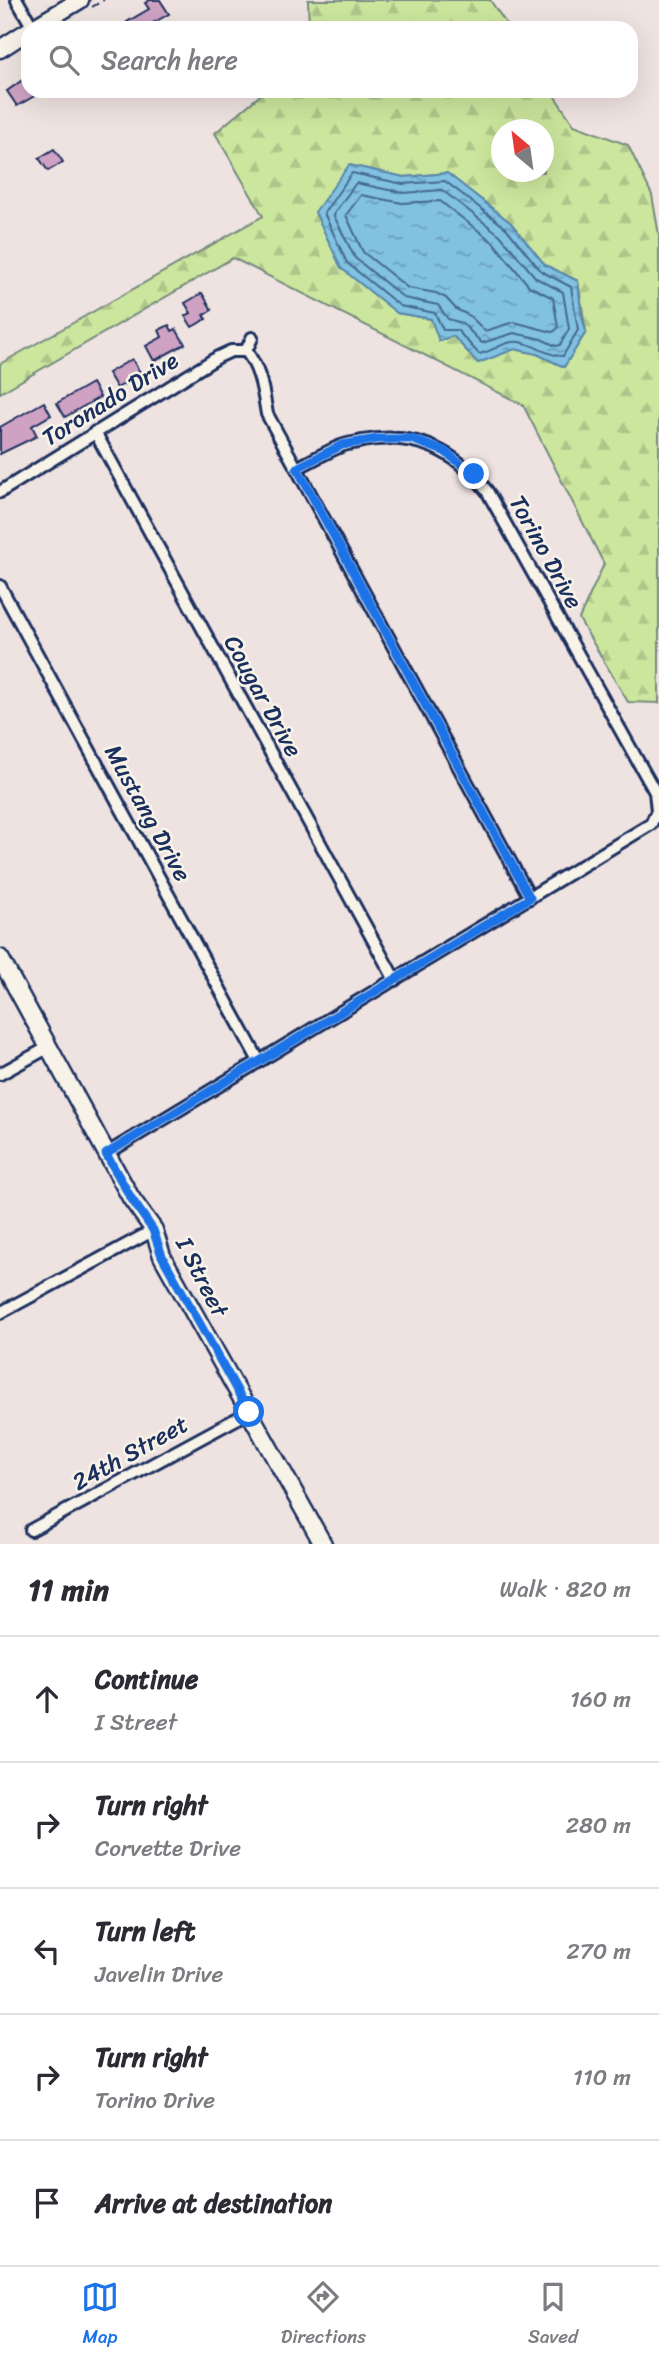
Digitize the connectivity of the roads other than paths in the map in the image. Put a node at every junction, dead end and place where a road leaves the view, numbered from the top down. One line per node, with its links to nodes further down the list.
1 (17, 0): 3 (street)
2 (80, 0): 4 (street)
3 (29, 21)
4 (45, 21)
5 (21, 36): 6 (street)
6 (0, 49)
7 (252, 338): 8 (street)
8 (246, 351): 9 (street, Toronado Drive); 10 (street)
9 (95, 432): 11 (street, Toronado Drive); 15 (street, Cougar Drive)
10 (297, 468): 13 (street); 13 (street, Torino Drive)
11 (0, 492)
12 (0, 586): 17 (street, Mustang Drive)
13 (530, 898): 15 (street)
14 (0, 958): 16 (street, I Street)
15 (395, 980): 17 (street)
16 (49, 1047): 18 (street); 19 (street, I Street)
17 (259, 1061): 19 (street)
18 (0, 1074)
19 (106, 1154): 20 (street, I Street)
20 (153, 1230): 21 (street); 22 (street, I Street)
21 (0, 1312)
22 (249, 1412): 23 (street, 24th Street); 24 (street, I Street)
23 (31, 1530)
24 (323, 1544)

